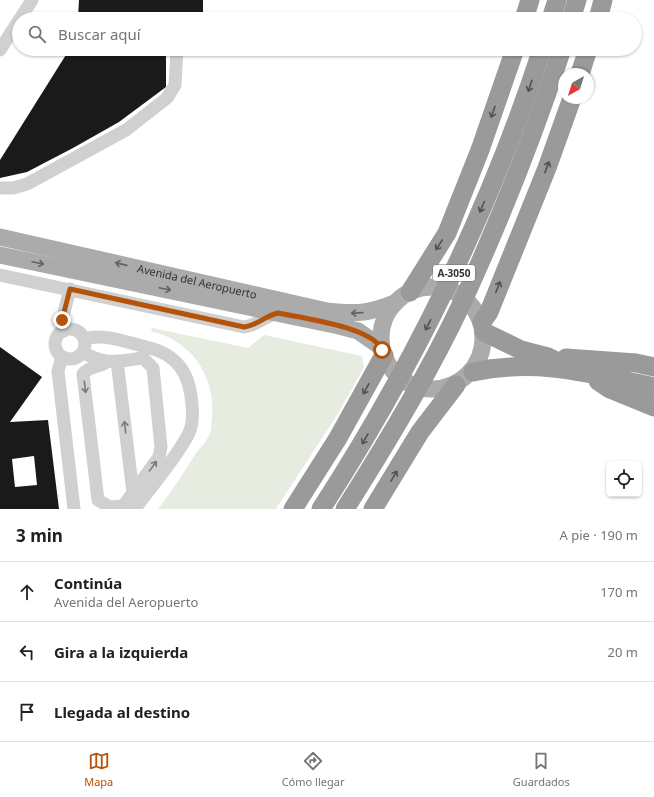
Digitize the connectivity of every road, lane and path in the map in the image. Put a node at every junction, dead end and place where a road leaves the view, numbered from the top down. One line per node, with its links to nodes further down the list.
1 (32, 0): 6 (street)
2 (530, 0): 7 (highway)
3 (557, 0): 8 (highway)
4 (577, 0): 9 (highway)
5 (603, 0): 10 (highway)
6 (24, 12)
7 (526, 12)
8 (553, 12)
9 (573, 12)
10 (600, 12)
11 (12, 38): 12 (street)
12 (0, 50)
13 (177, 56): 20 (street)
14 (513, 56): 25 (highway, one-way to 25)
15 (540, 56): 45 (highway, A-3050, one-way to 45)
16 (560, 56): 46 (highway, A-3050)
17 (586, 56): 18 (highway)
18 (582, 68)
19 (570, 104): 27 (highway, one-way to 19)
20 (0, 188)
21 (0, 237): 25 (main road, Avenida del Aeropuerto, one-way to 21)
22 (0, 255): 26 (main road, Avenida del Aeropuerto, one-way to 26)
23 (0, 275): 24 (street)
24 (70, 289): 26 (street); 28 (street)
25 (402, 297): 27 (main road); 30 (main road)
26 (278, 313): 30 (main road, Avenida del Aeropuerto)
27 (480, 321): 32 (highway); 36 (main road)
28 (64, 331): 29 (street); 31 (street)
29 (83, 345): 31 (street); 33 (street); 43 (street)
30 (384, 356): 38 (main road); 44 (highway, one-way to 44)
31 (62, 357): 42 (street)
32 (548, 357): 34 (highway); 35 (highway)
33 (111, 362): 41 (street, one-way to 33); 41 (street, one-way to 33); 43 (street, one-way to 43)
34 (654, 367)
35 (569, 369): 36 (highway); 37 (highway)
36 (473, 372): 38 (main road)
37 (587, 373): 39 (highway); 40 (highway)
38 (456, 385): 47 (highway, one-way to 38)
39 (654, 387)
40 (654, 408)
41 (133, 494): 43 (street)
42 (73, 508)
43 (126, 508)
44 (294, 509)
45 (321, 509)
46 (345, 509)
47 (373, 509)

